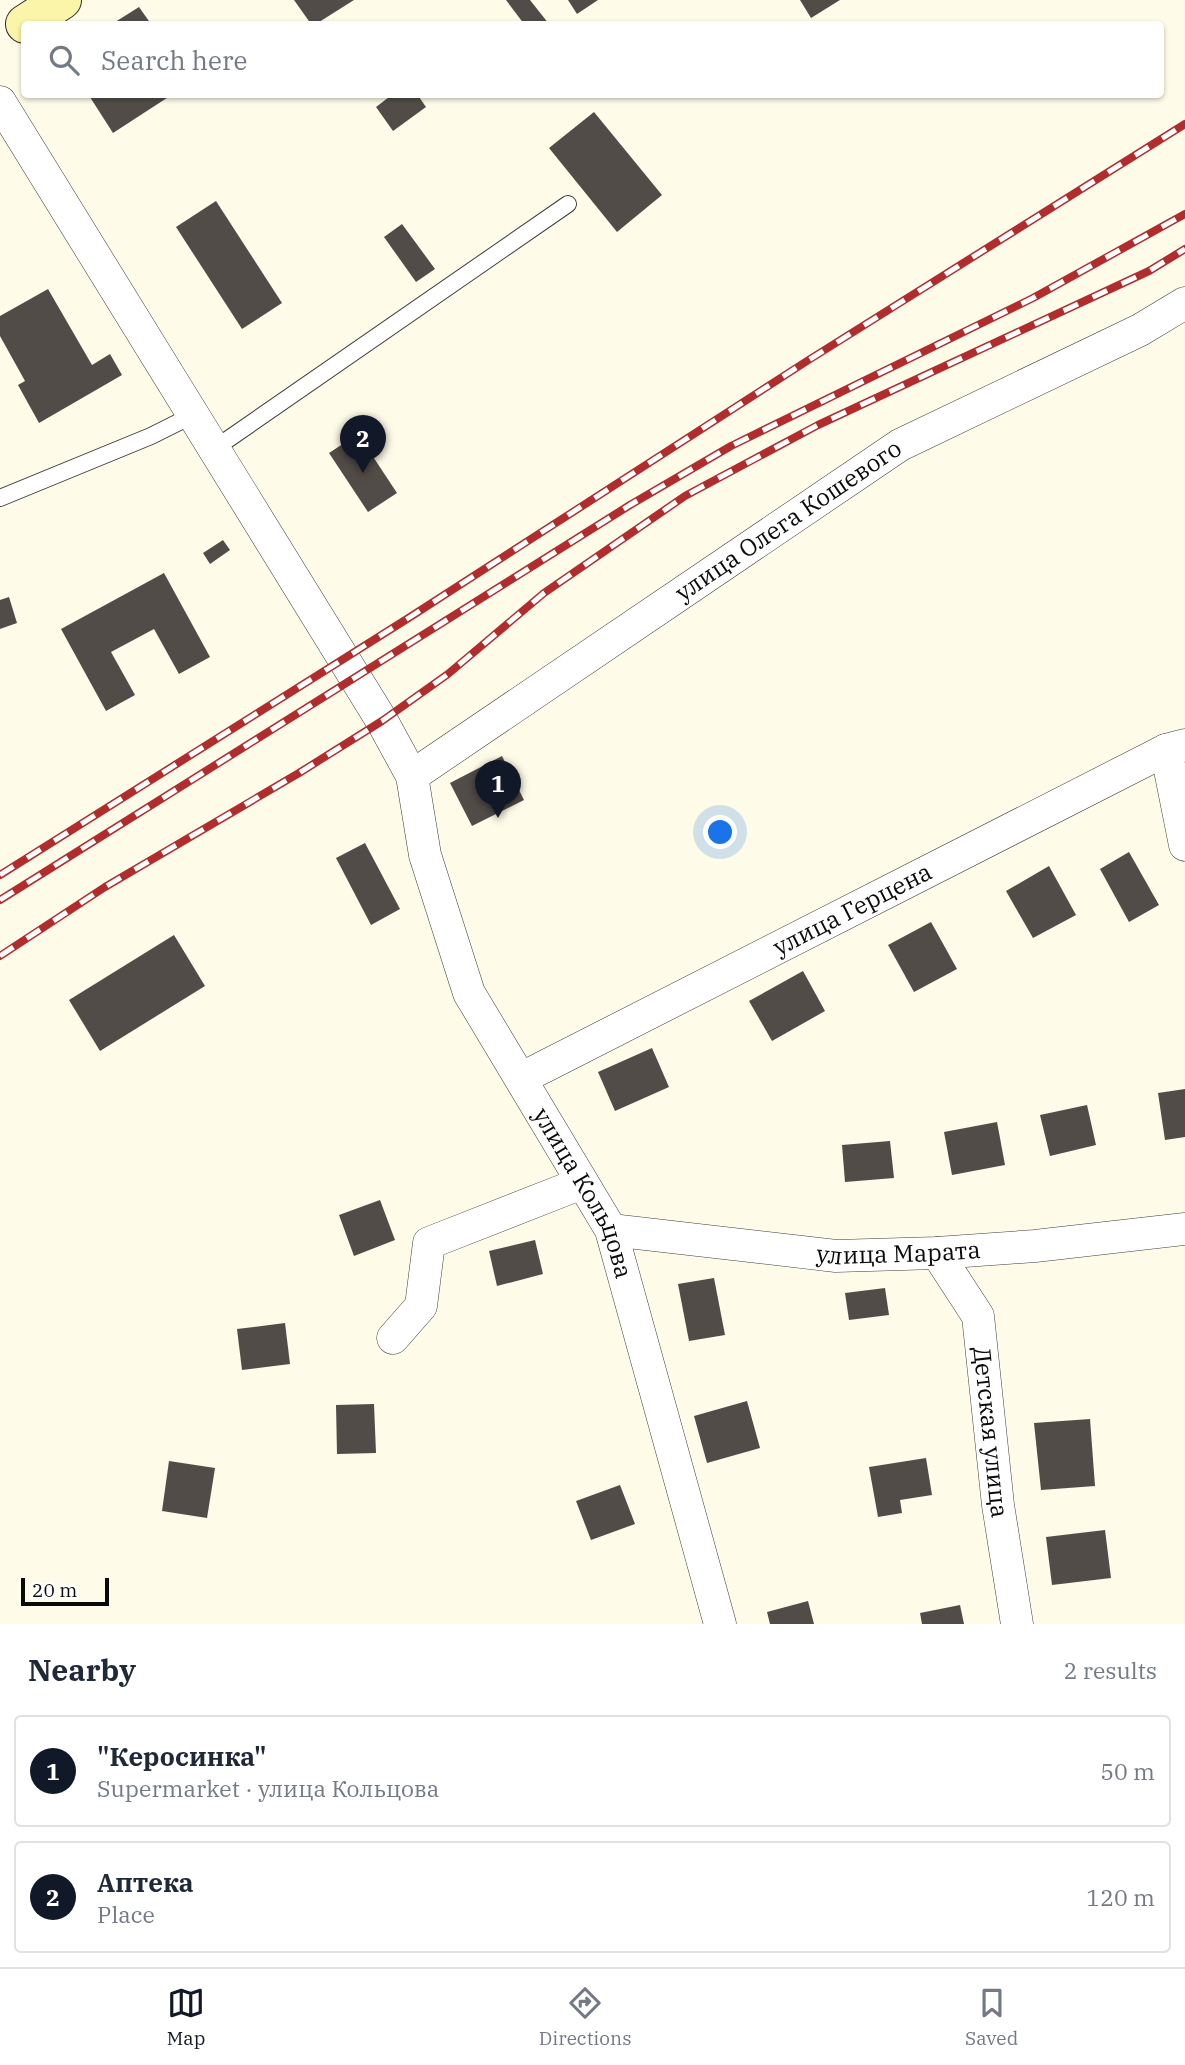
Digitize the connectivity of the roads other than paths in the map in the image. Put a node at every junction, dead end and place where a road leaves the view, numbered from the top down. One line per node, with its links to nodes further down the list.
1 (62, 0): 2 (street)
2 (31, 21)
3 (21, 28): 4 (street)
4 (0, 41)
5 (0, 102): 8 (street, улица Кольцова)
6 (568, 204): 9 (lane)
7 (1185, 303): 12 (street, улица Олега Кошевого)
8 (193, 415): 9 (street, улица Кольцова); 10 (lane)
9 (214, 449): 12 (street, улица Кольцова)
10 (0, 499)
11 (1175, 748): 13 (street); 14 (street, улица Герцена)
12 (412, 776): 14 (street, улица Кольцова)
13 (1185, 845)
14 (522, 1079): 15 (street, улица Кольцова)
15 (582, 1183): 17 (street, улица Кольцова); 19 (street)
16 (1185, 1229): 18 (street, улица Марата)
17 (611, 1230): 18 (street, улица Марата); 20 (street, улица Кольцова)
18 (937, 1253): 21 (street, Детская улица)
19 (393, 1339)
20 (720, 1624)
21 (1017, 1624)

